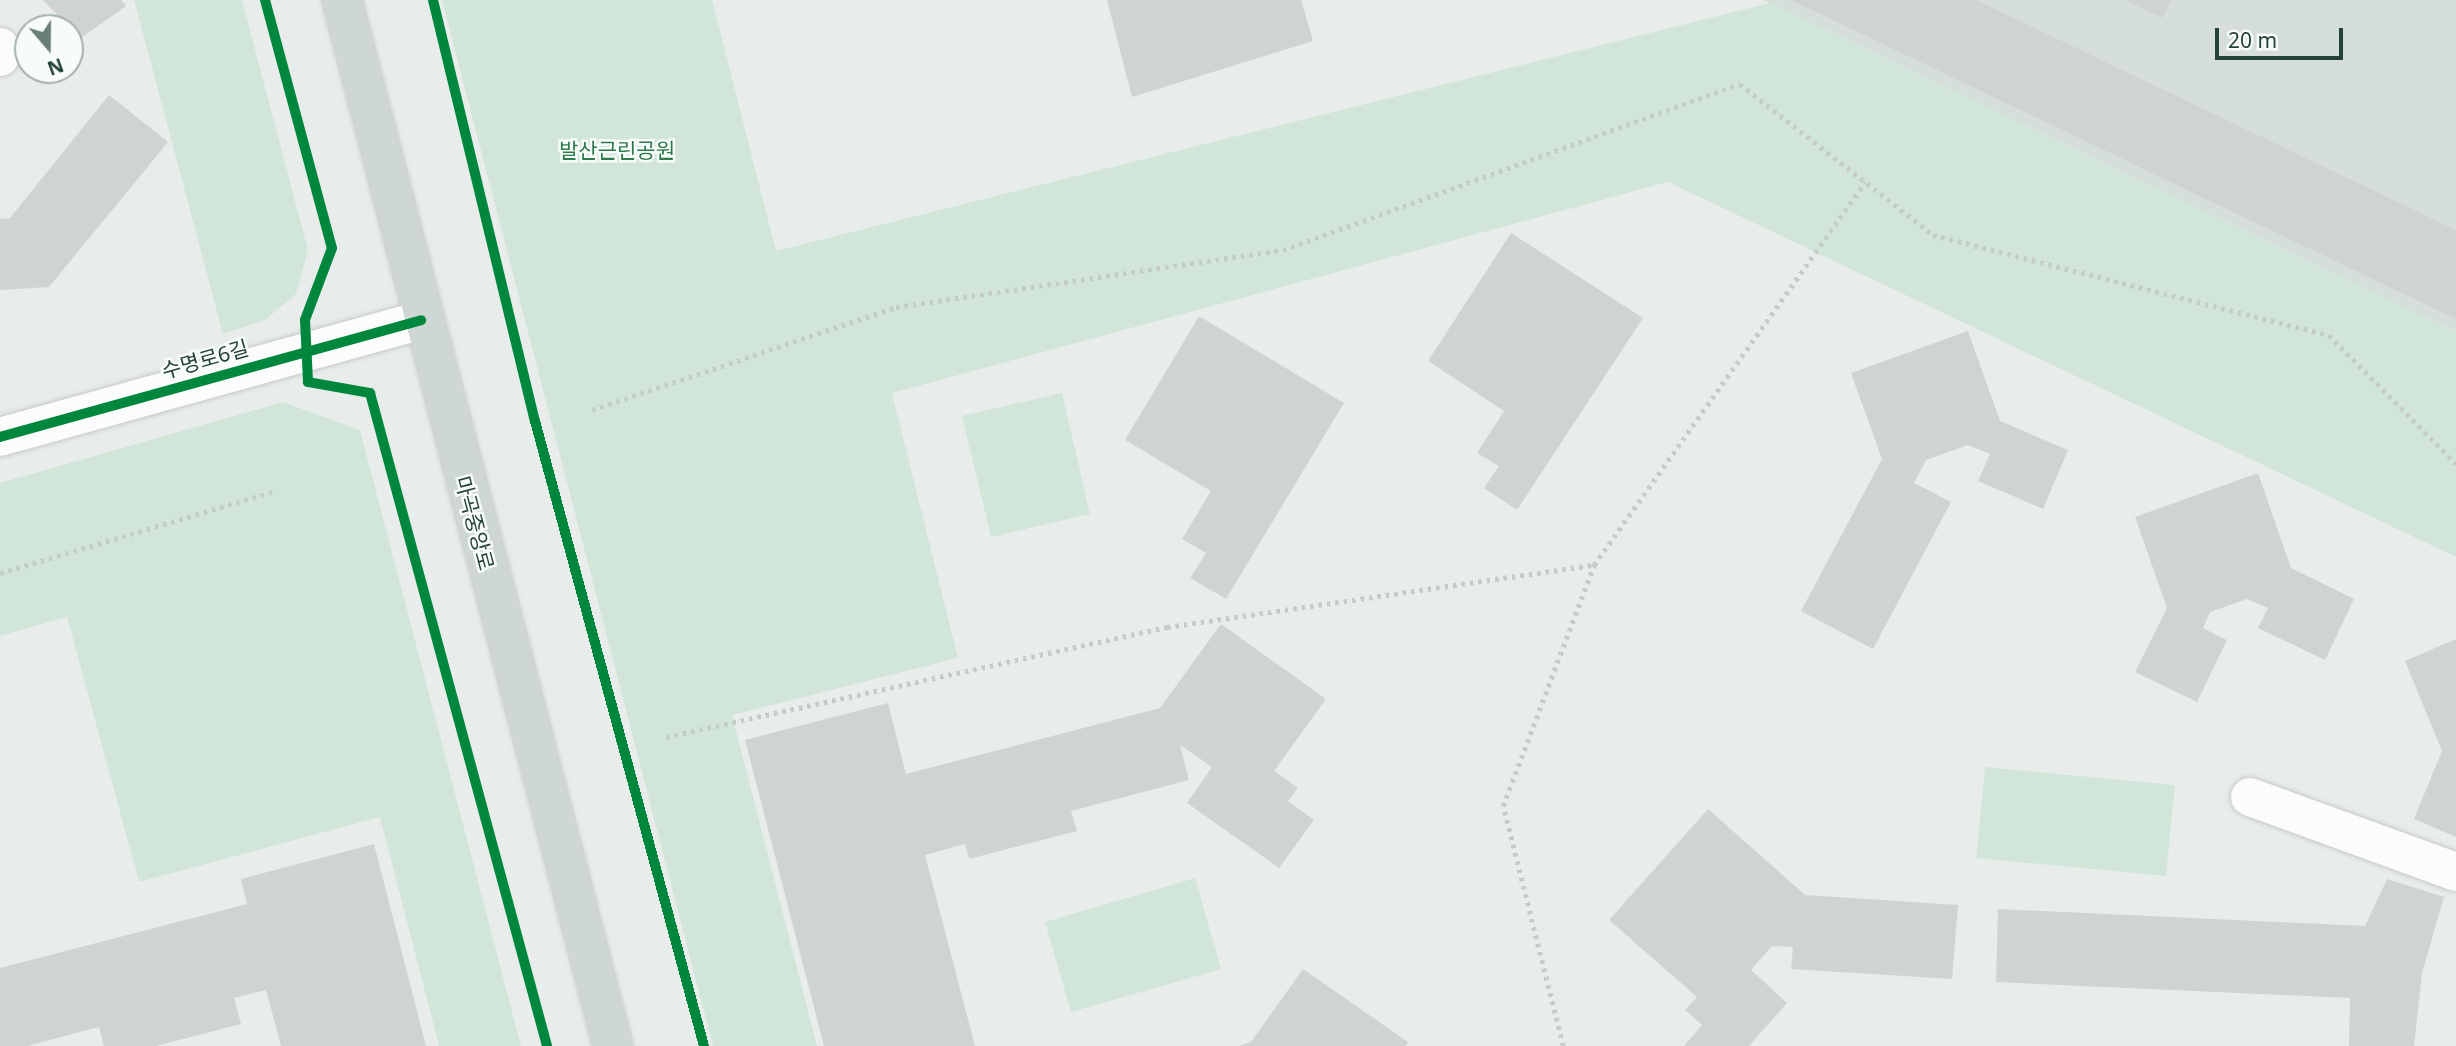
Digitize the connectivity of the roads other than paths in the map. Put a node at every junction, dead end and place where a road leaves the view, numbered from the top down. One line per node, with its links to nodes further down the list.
1 (342, 0): 4 (main road, 마곡중앙로)
2 (0, 47): 3 (street)
3 (0, 57)
4 (421, 320): 5 (street, 수명로6길); 8 (main road, 마곡중앙로)
5 (0, 437)
6 (2250, 797): 7 (street)
7 (2456, 872)
8 (613, 1046)

